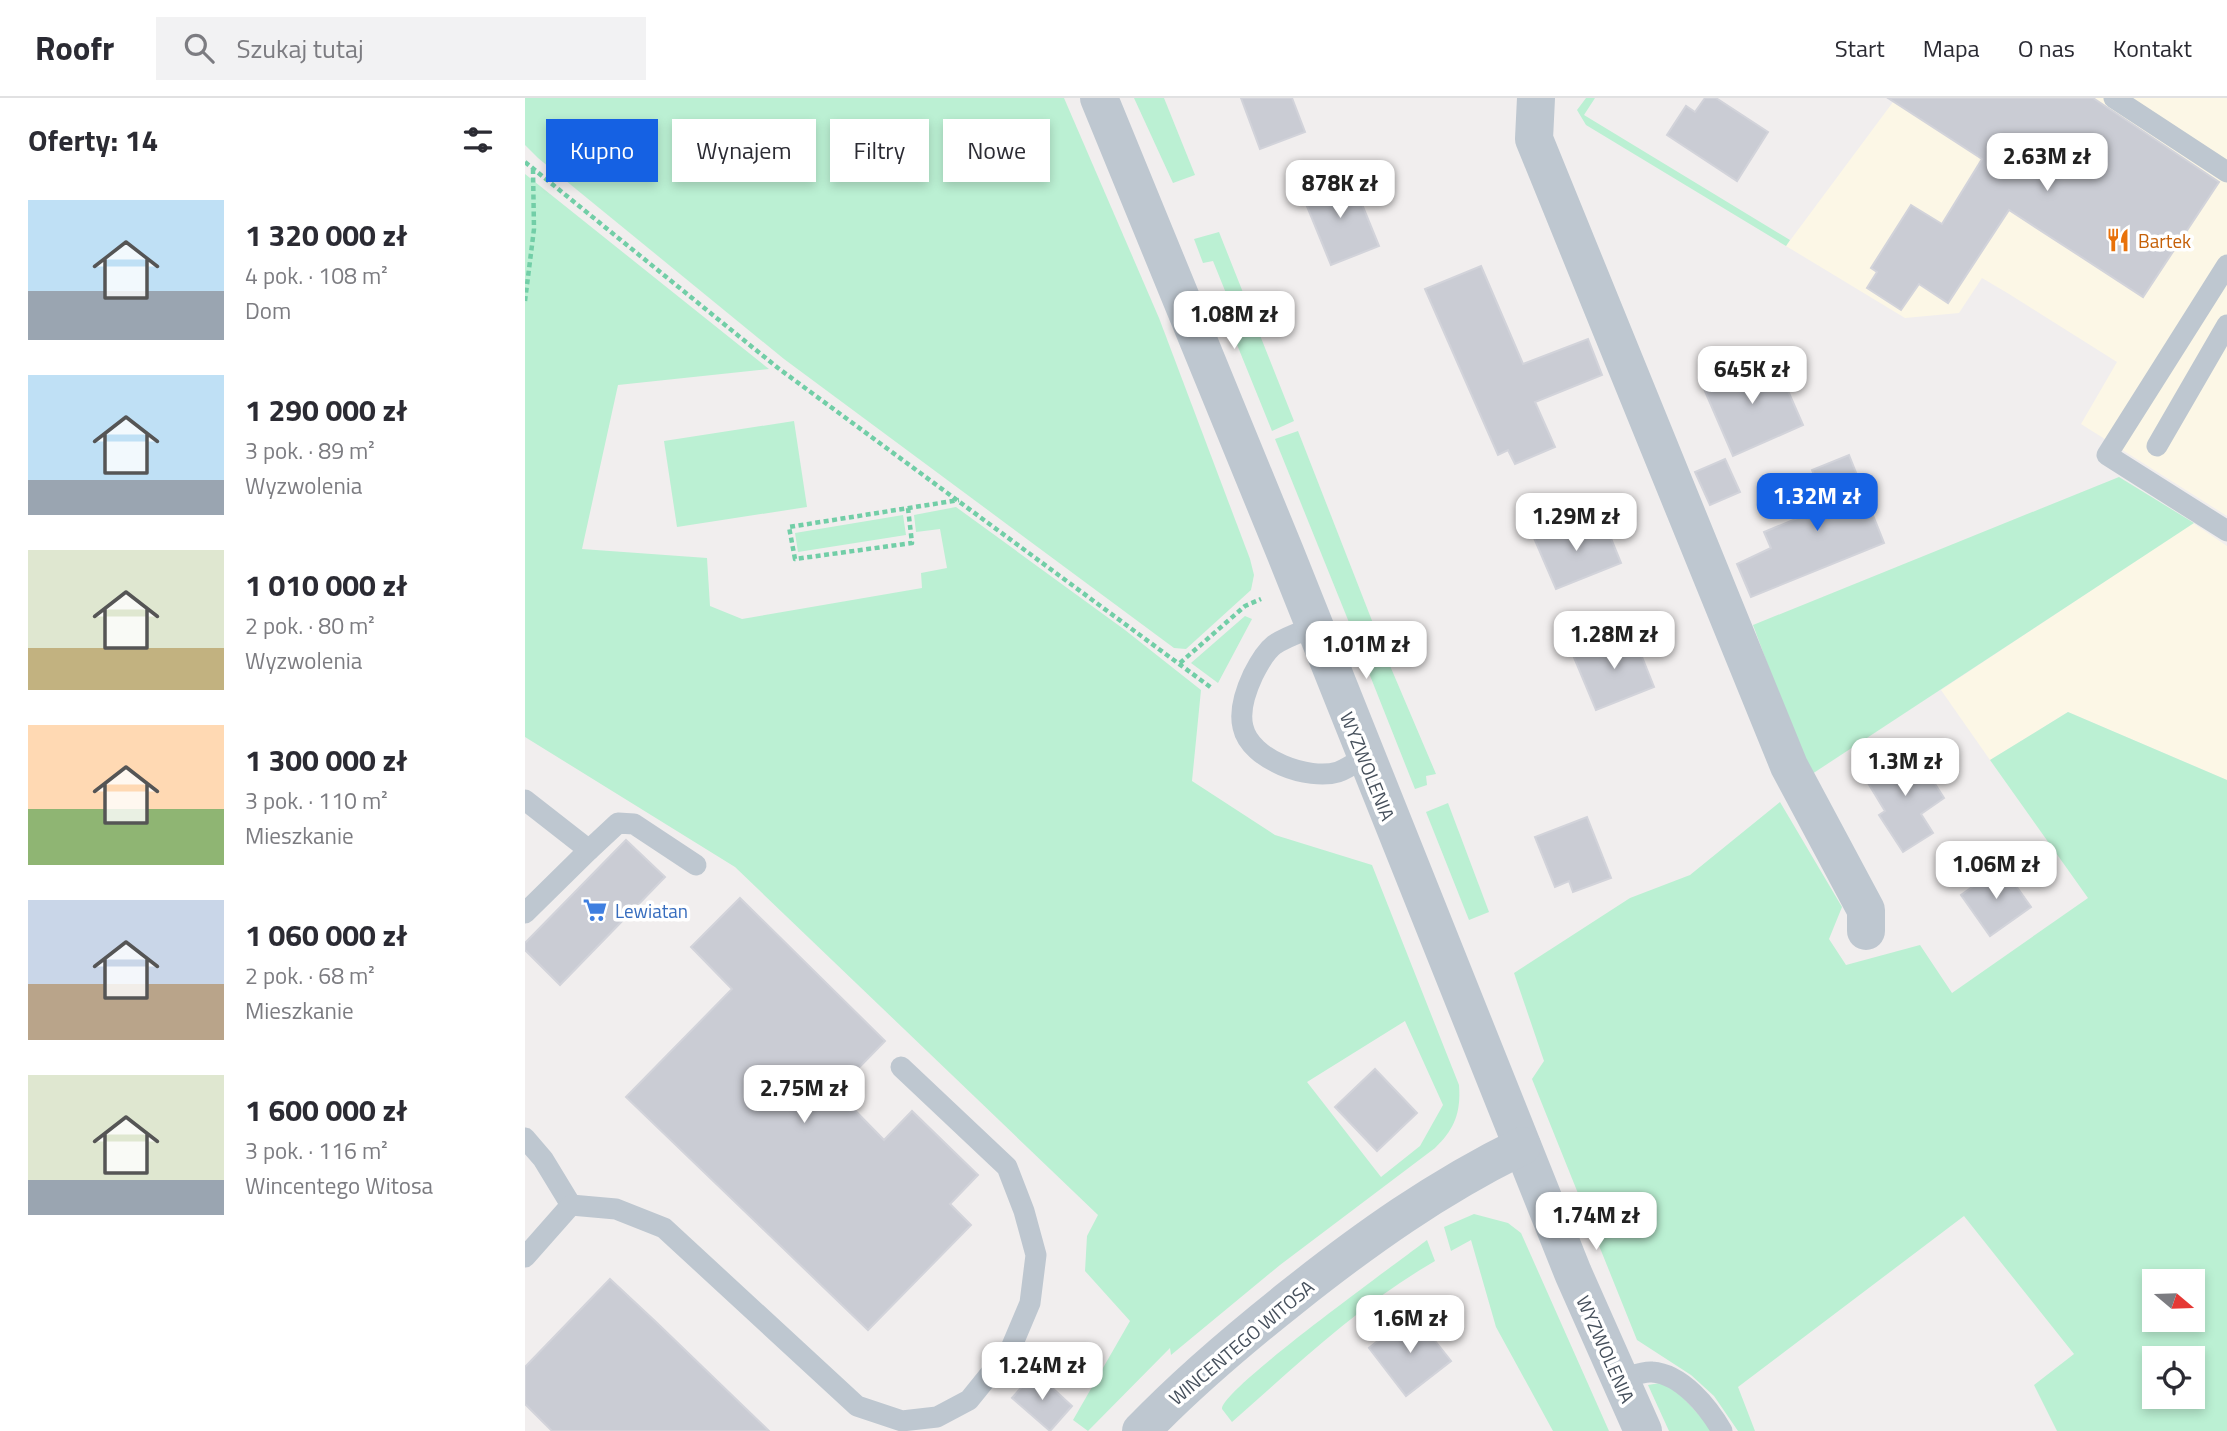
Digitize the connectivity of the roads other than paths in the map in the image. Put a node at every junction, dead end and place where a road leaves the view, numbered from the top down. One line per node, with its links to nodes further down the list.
1 (1099, 98): 9 (street, WYZWOLENIA)
2 (1536, 98): 15 (street)
3 (2114, 98): 4 (lane)
4 (2227, 172)
5 (2227, 265): 8 (lane)
6 (2227, 325): 7 (lane)
7 (2157, 446)
8 (2227, 531)
9 (1314, 627): 10 (street, WYZWOLENIA); 10 (lane)
10 (1366, 756): 18 (street, WYZWOLENIA)
11 (525, 800): 12 (lane)
12 (589, 850): 13 (lane); 14 (lane)
13 (696, 865)
14 (525, 913)
15 (1866, 931)
16 (901, 1067): 22 (lane)
17 (525, 1138): 19 (lane)
18 (1522, 1146): 21 (street, WYZWOLENIA); 23 (street, WINCENTEGO WITOSA)
19 (571, 1205): 20 (lane); 22 (lane)
20 (525, 1256)
21 (1620, 1379): 24 (street, WYZWOLENIA); 25 (lane)
22 (904, 1426)
23 (1140, 1431)
24 (1643, 1431)
25 (1722, 1431)

